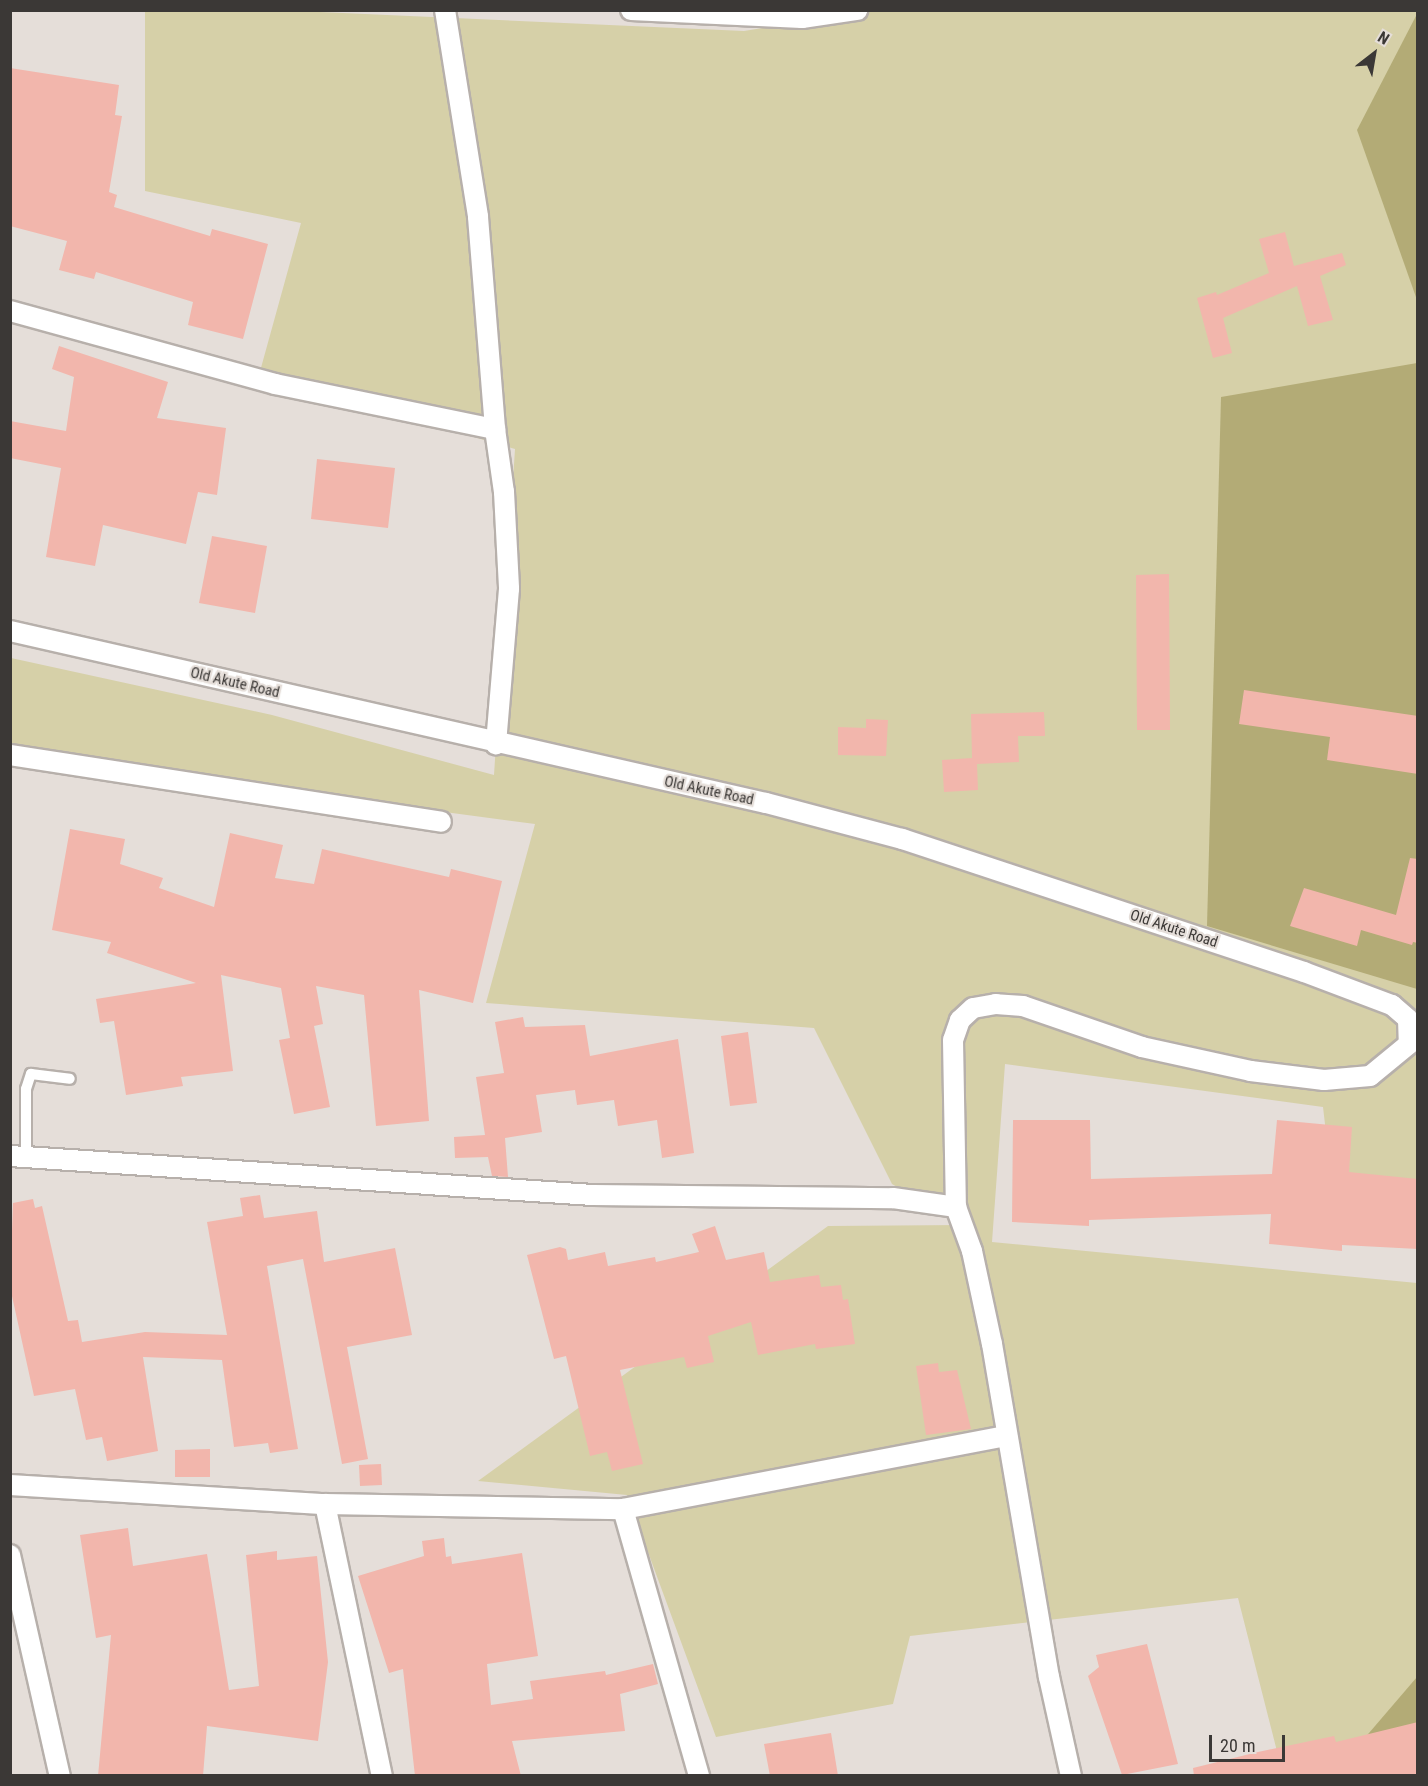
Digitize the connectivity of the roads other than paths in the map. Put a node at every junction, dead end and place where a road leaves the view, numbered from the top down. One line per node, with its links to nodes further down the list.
1 (445, 10): 5 (street)
2 (631, 10): 3 (street)
3 (857, 10)
4 (10, 311): 5 (street)
5 (495, 429): 7 (street)
6 (10, 631): 7 (street, Old Akute Road)
7 (496, 744): 12 (street, Old Akute Road)
8 (10, 755): 9 (street)
9 (441, 822)
10 (70, 1079): 11 (lane)
11 (18, 1156): 12 (street)
12 (956, 1207): 13 (street)
13 (1007, 1436): 16 (street); 21 (street)
14 (10, 1485): 15 (street)
15 (325, 1504): 16 (street); 19 (street)
16 (623, 1509): 20 (street)
17 (10, 1555): 18 (street)
18 (60, 1776)
19 (382, 1776)
20 (699, 1776)
21 (1071, 1776)

